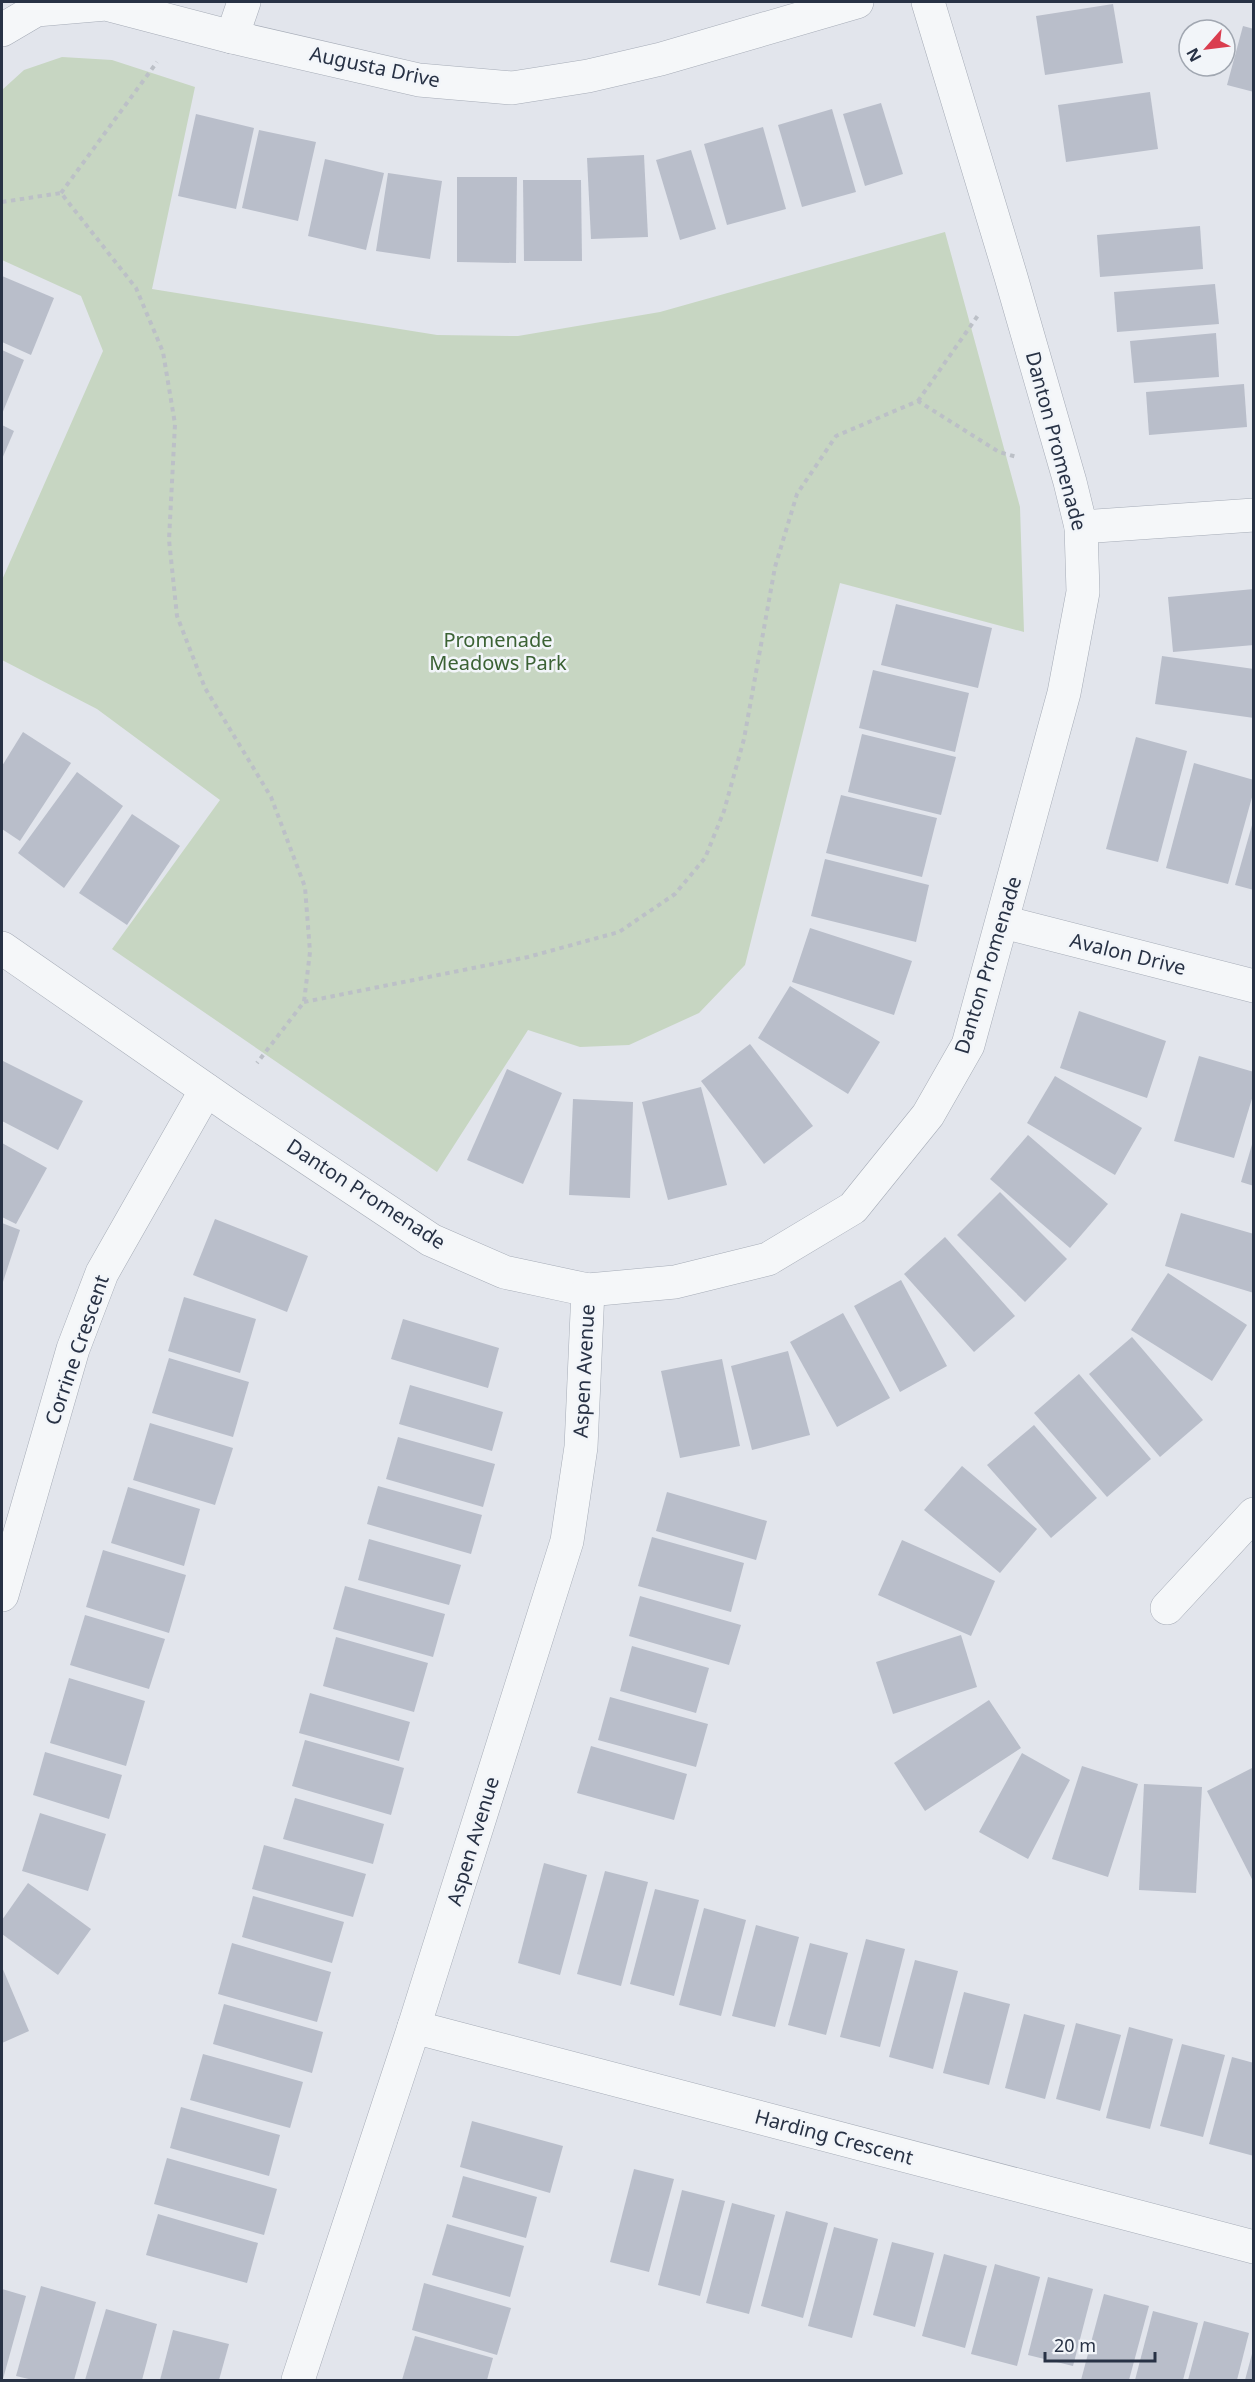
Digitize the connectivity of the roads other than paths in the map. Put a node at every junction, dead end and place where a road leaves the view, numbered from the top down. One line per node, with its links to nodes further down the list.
1 (244, 2): 5 (street)
2 (857, 2): 5 (street, Augusta Drive)
3 (928, 2): 7 (street, Danton Promenade)
4 (2, 30): 5 (street, Augusta Drive)
5 (232, 37)
6 (1254, 515): 7 (street)
7 (1081, 527): 8 (street, Danton Promenade)
8 (1003, 922): 10 (street, Avalon Drive); 12 (street, Danton Promenade)
9 (2, 948): 11 (street, Danton Promenade)
10 (1254, 986)
11 (206, 1090): 12 (street, Danton Promenade); 14 (street, Corrine Crescent)
12 (588, 1290): 16 (street, Aspen Avenue)
13 (1254, 1515): 15 (street)
14 (2, 1595)
15 (1167, 1608)
16 (414, 2027): 17 (street, Harding Crescent); 18 (street, Aspen Avenue)
17 (1254, 2247)
18 (298, 2380)

